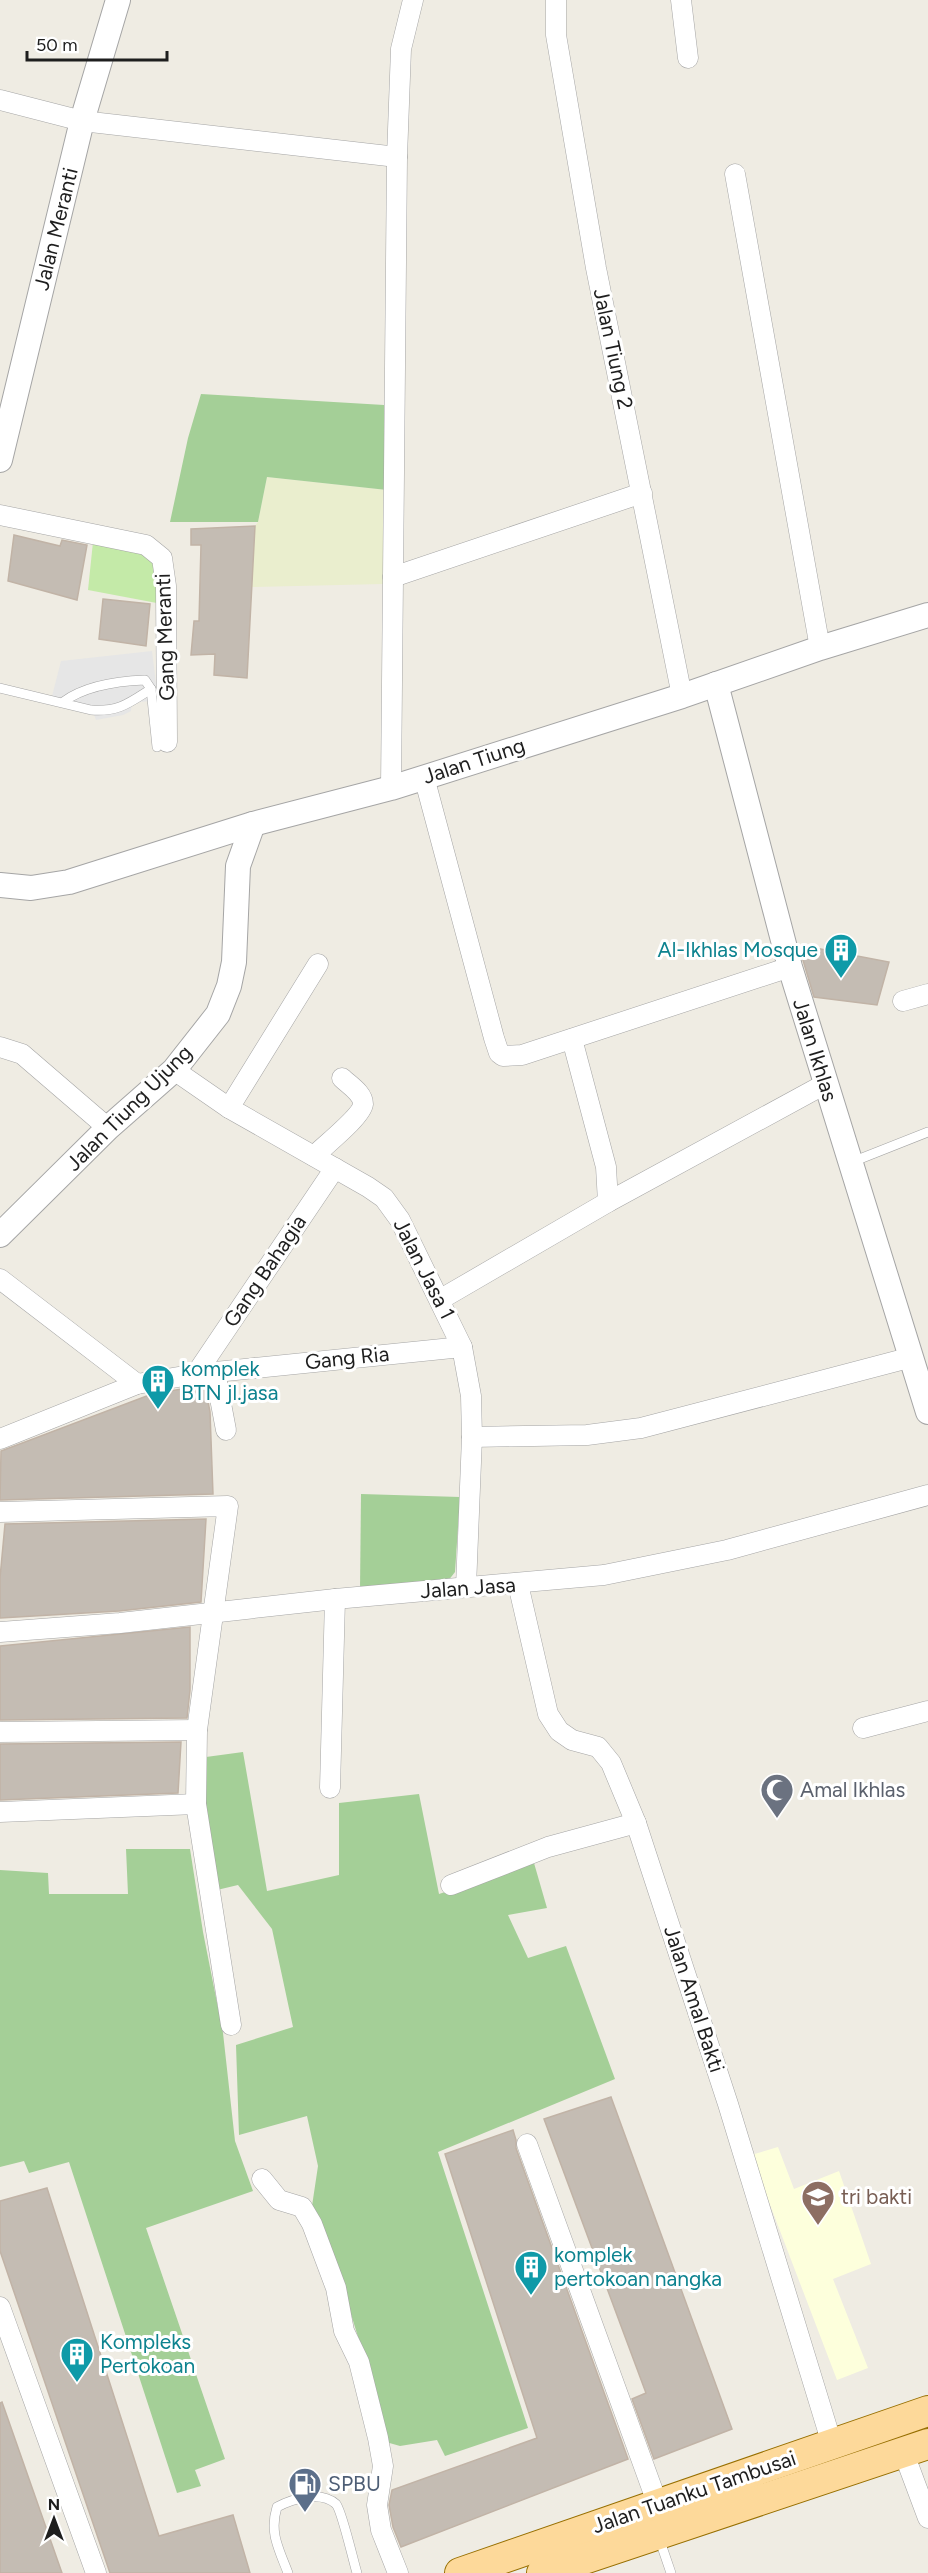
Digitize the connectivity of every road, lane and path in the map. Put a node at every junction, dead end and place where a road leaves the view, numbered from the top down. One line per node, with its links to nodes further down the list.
1 (118, 0): 7 (street, Jalan Meranti)
2 (413, 0): 8 (street)
3 (556, 0): 11 (street, Jalan Tiung 2)
4 (681, 0): 5 (street)
5 (688, 58)
6 (0, 100): 7 (street)
7 (82, 121): 8 (street); 10 (street, Jalan Meranti)
8 (397, 157): 13 (street)
9 (735, 174): 15 (street)
10 (0, 458)
11 (642, 493): 13 (street); 19 (street, Jalan Tiung 2)
12 (0, 515): 21 (street, Gang Meranti)
13 (393, 577): 23 (street)
14 (928, 615): 15 (street, Jalan Tiung)
15 (820, 648): 16 (street, Jalan Tiung)
16 (716, 684): 19 (street, Jalan Tiung); 27 (street, Jalan Ikhlas)
17 (0, 688): 20 (lane)
18 (151, 689): 20 (lane); 20 (lane); 21 (lane)
19 (682, 696): 22 (street, Jalan Tiung)
20 (63, 702)
21 (162, 739)
22 (423, 777): 23 (street, Jalan Tiung); 30 (street)
23 (392, 788): 24 (street, Jalan Tiung)
24 (253, 824): 25 (street, Jalan Tiung); 32 (street, Jalan Tiung Ujung)
25 (8, 887)
26 (318, 964): 35 (street)
27 (790, 967): 30 (street); 34 (street, Jalan Ikhlas)
28 (928, 994): 29 (street)
29 (903, 1001)
30 (572, 1039): 41 (street)
31 (0, 1047): 36 (street)
32 (174, 1070): 35 (street, Jalan Jasa 1); 36 (street, Jalan Tiung Ujung)
33 (342, 1078): 38 (street)
34 (825, 1084): 39 (street, Jalan Ikhlas); 41 (street)
35 (229, 1108): 38 (street, Jalan Jasa 1)
36 (108, 1128): 42 (street, Jalan Tiung Ujung)
37 (928, 1132): 39 (lane)
38 (314, 1156): 40 (street, Jalan Jasa 1)
39 (850, 1163): 46 (street, Jalan Ikhlas)
40 (335, 1168): 44 (street, Jalan Jasa 1); 47 (street, Gang Bahagia)
41 (608, 1202): 44 (street)
42 (0, 1235)
43 (0, 1279): 48 (street)
44 (441, 1299): 45 (street, Jalan Jasa 1)
45 (462, 1347): 47 (street, Gang Ria); 51 (street, Jalan Jasa 1)
46 (920, 1355): 49 (street, Jalan Ikhlas); 51 (street)
47 (206, 1373): 48 (street, Gang Ria); 50 (street)
48 (137, 1384): 52 (street, Gang Ria)
49 (928, 1412)
50 (226, 1430)
51 (472, 1437): 56 (street, Jalan Jasa 1)
52 (0, 1439)
53 (928, 1495): 55 (street, Jalan Jasa)
54 (0, 1512): 58 (street)
55 (518, 1584): 56 (street, Jalan Jasa); 67 (street, Jalan Amal Bakti)
56 (466, 1587): 57 (street, Jalan Jasa)
57 (335, 1599): 58 (street, Jalan Jasa); 64 (street)
58 (214, 1612): 59 (street, Jalan Jasa); 62 (street)
59 (0, 1632)
60 (928, 1711): 61 (street)
61 (863, 1728)
62 (197, 1730): 63 (street); 65 (street)
63 (0, 1732)
64 (330, 1788)
65 (196, 1804): 66 (street); 69 (street)
66 (0, 1812)
67 (636, 1823): 68 (street); 74 (street, Jalan Amal Bakti)
68 (451, 1885)
69 (231, 2025)
70 (527, 2144): 77 (street)
71 (262, 2179): 82 (street)
72 (0, 2307): 79 (street)
73 (928, 2411): 74 (main road, Jalan Tuanku Tambusai)
74 (832, 2444): 77 (main road, Jalan Tuanku Tambusai)
75 (916, 2448): 76 (street); 77 (main road, Jalan Tuanku Tambusai)
76 (928, 2518)
77 (658, 2520): 78 (main road, Jalan Tuanku Tambusai); 83 (main road, Jalan Tuanku Tambusai); 84 (lane)
78 (549, 2572)
79 (96, 2573)
80 (288, 2573): 81 (lane)
81 (357, 2573)
82 (398, 2573)
83 (460, 2573)
84 (671, 2573)

